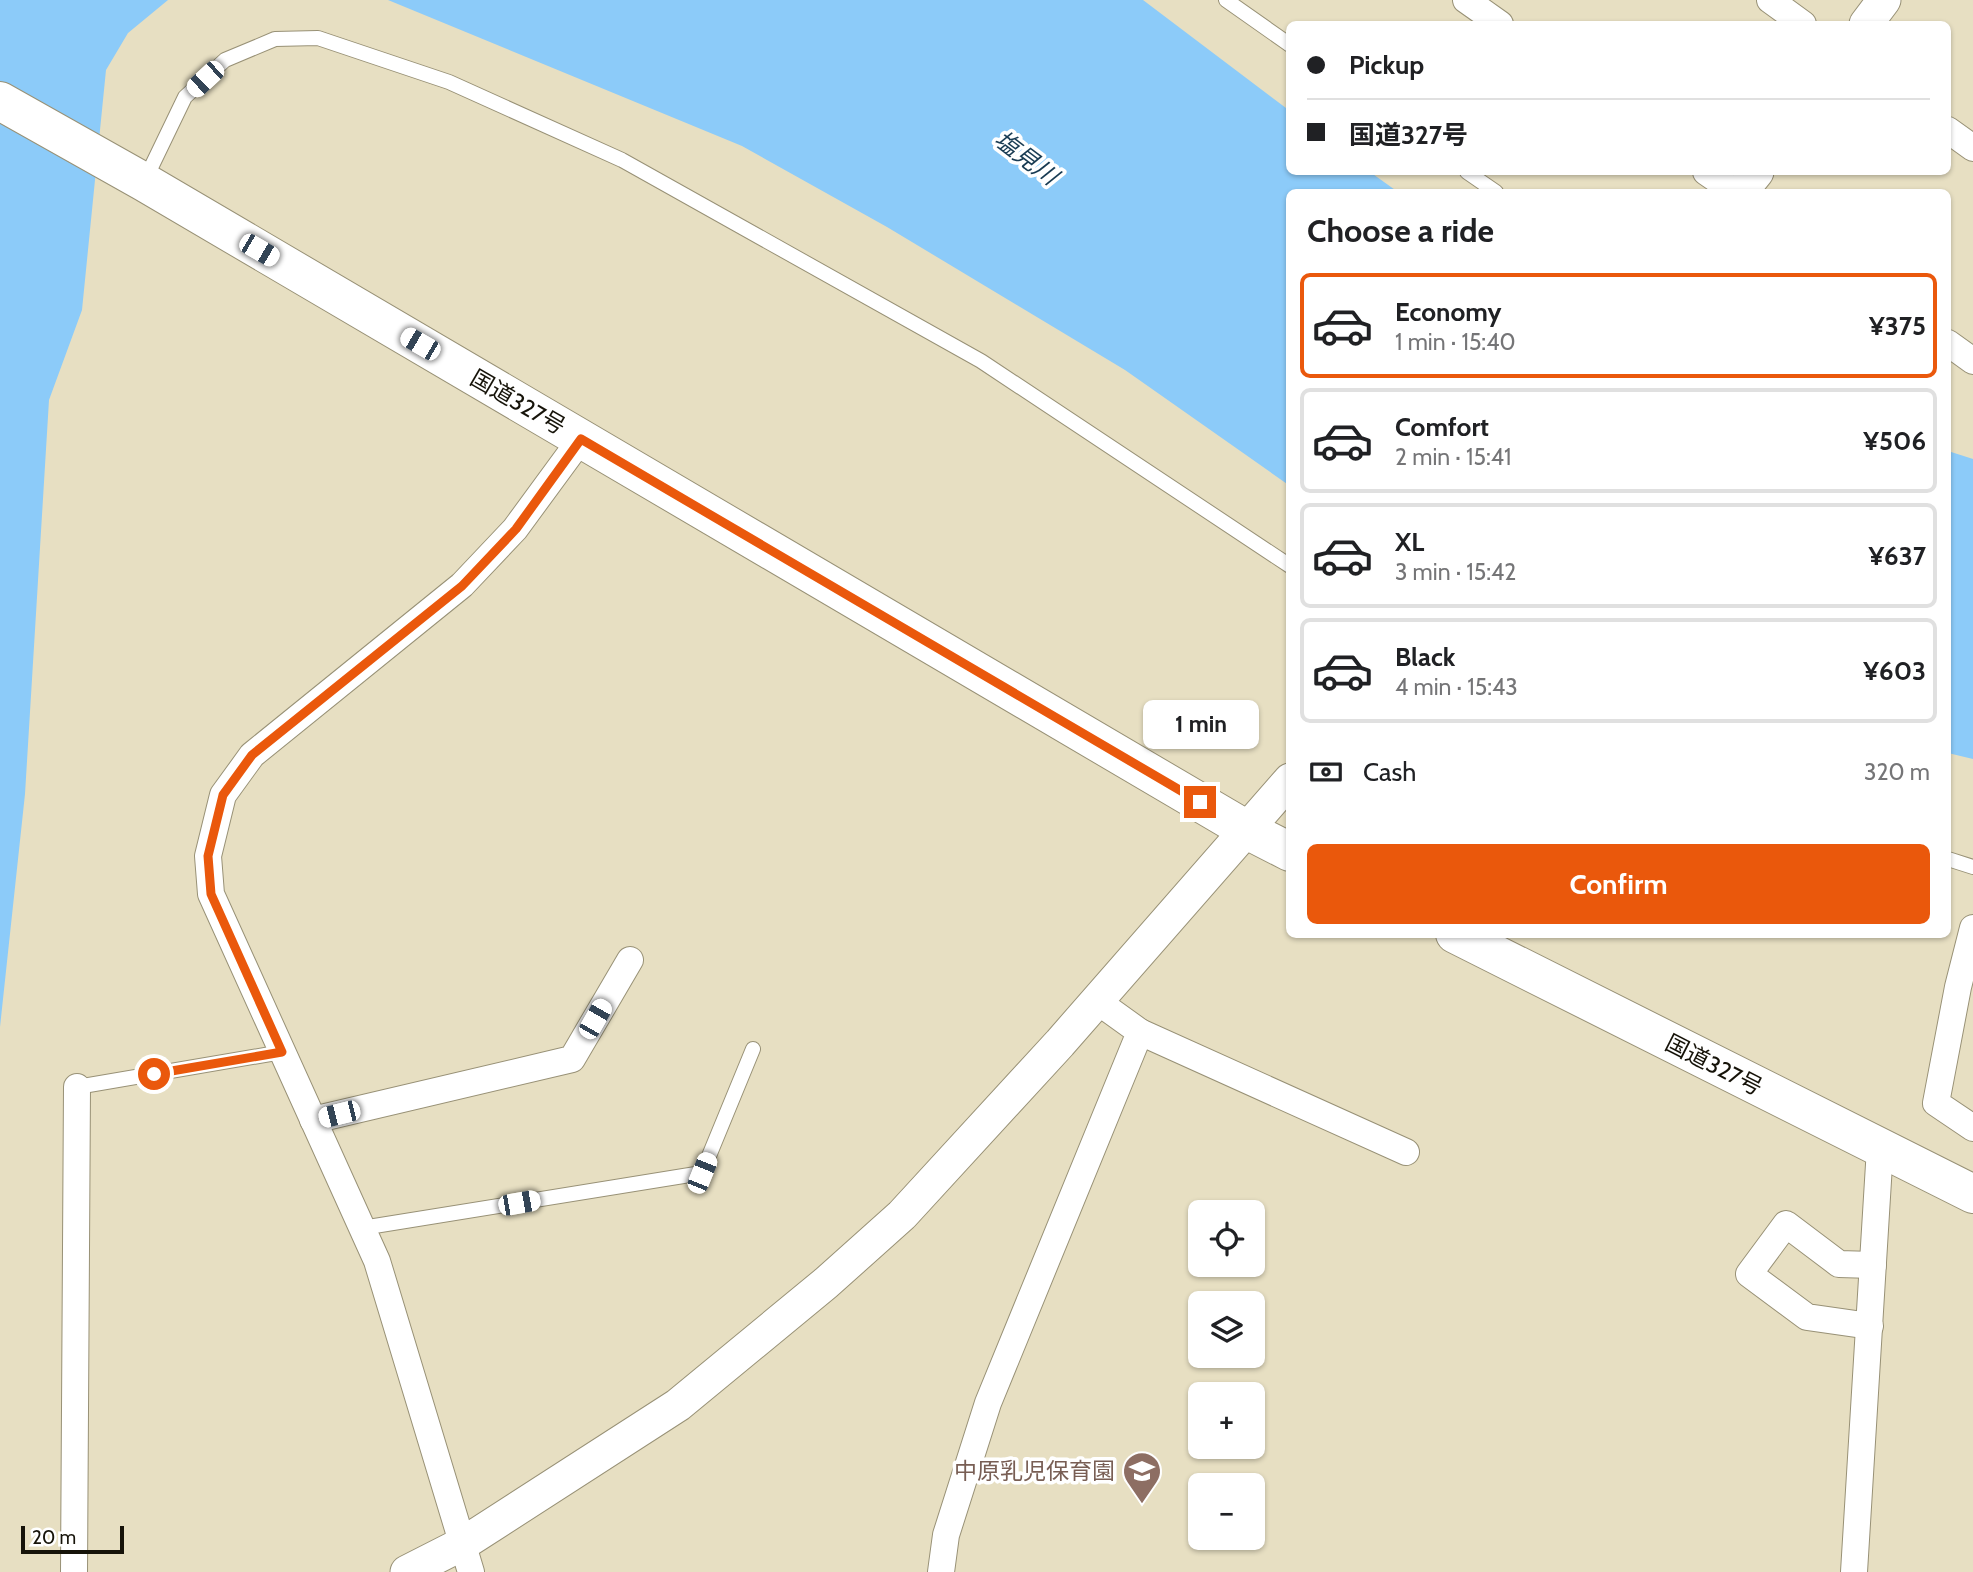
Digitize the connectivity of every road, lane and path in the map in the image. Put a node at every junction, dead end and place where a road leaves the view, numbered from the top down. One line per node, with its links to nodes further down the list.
1 (1226, 0): 8 (lane)
2 (1466, 0): 5 (street)
3 (1770, 0): 6 (street)
4 (1884, 0): 7 (street)
5 (1496, 21)
6 (1799, 21)
7 (1868, 21)
8 (1286, 43)
9 (0, 101): 15 (highway, 国道327号)
10 (1951, 132): 11 (street)
11 (1973, 148)
12 (1470, 175): 16 (lane)
13 (1710, 175): 17 (street)
14 (1755, 175): 18 (street)
15 (144, 182): 21 (highway, 国道327号); 22 (lane)
16 (1492, 189)
17 (1731, 189)
18 (1743, 189)
19 (1951, 345): 20 (street)
20 (1973, 361)
21 (581, 439): 24 (highway, 国道327号); 34 (street)
22 (1286, 563)
23 (1286, 785): 24 (street)
24 (1247, 830): 25 (highway, 国道327号); 31 (street)
25 (1286, 850)
26 (1951, 860): 27 (lane)
27 (1973, 867)
28 (1973, 928): 37 (street)
29 (1463, 938): 38 (highway, 国道327号)
30 (630, 960): 36 (street)
31 (1097, 1001): 32 (street); 44 (street)
32 (1140, 1032): 39 (street); 47 (street)
33 (753, 1049): 41 (lane)
34 (282, 1052): 35 (lane); 36 (street)
35 (77, 1087): 45 (street)
36 (313, 1121): 41 (street)
37 (1973, 1128)
38 (1880, 1148): 40 (highway, 国道327号); 42 (street)
39 (1406, 1152)
40 (1973, 1194)
41 (362, 1228): 44 (street)
42 (1873, 1265): 43 (street); 43 (street)
43 (1870, 1326): 48 (street)
44 (468, 1558): 46 (street)
45 (74, 1572)
46 (407, 1572)
47 (941, 1572)
48 (1854, 1572)

